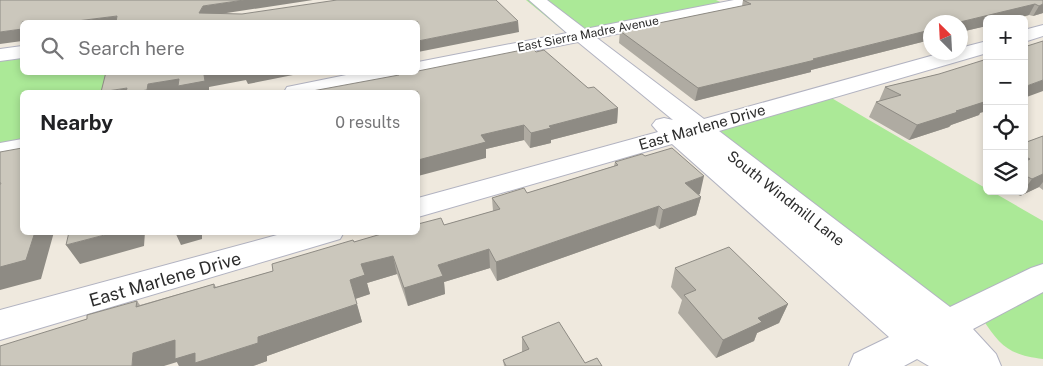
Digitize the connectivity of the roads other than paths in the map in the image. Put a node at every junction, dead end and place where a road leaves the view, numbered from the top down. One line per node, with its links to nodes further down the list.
1 (516, 0): 6 (street, South Windmill Lane)
2 (537, 0): 6 (street, South Windmill Lane)
3 (759, 0): 6 (street, East Sierra Madre Avenue)
4 (1043, 30): 5 (street)
5 (1028, 35)
6 (572, 37): 10 (street, East Sierra Madre Avenue); 13 (street, South Windmill Lane)
7 (983, 47): 13 (street, East Marlene Drive)
8 (20, 52): 9 (street)
9 (0, 55)
10 (420, 68)
11 (380, 75): 12 (street)
12 (305, 90)
13 (687, 132): 16 (street, East Marlene Drive); 20 (street, South Windmill Lane)
14 (20, 147): 15 (street)
15 (0, 151)
16 (420, 207)
17 (318, 235): 19 (street, East Marlene Drive)
18 (1043, 277): 20 (street)
19 (0, 325)
20 (933, 333): 21 (street); 22 (street, South Windmill Lane); 23 (street, South Windmill Lane)
21 (868, 366)
22 (961, 366)
23 (982, 366)

